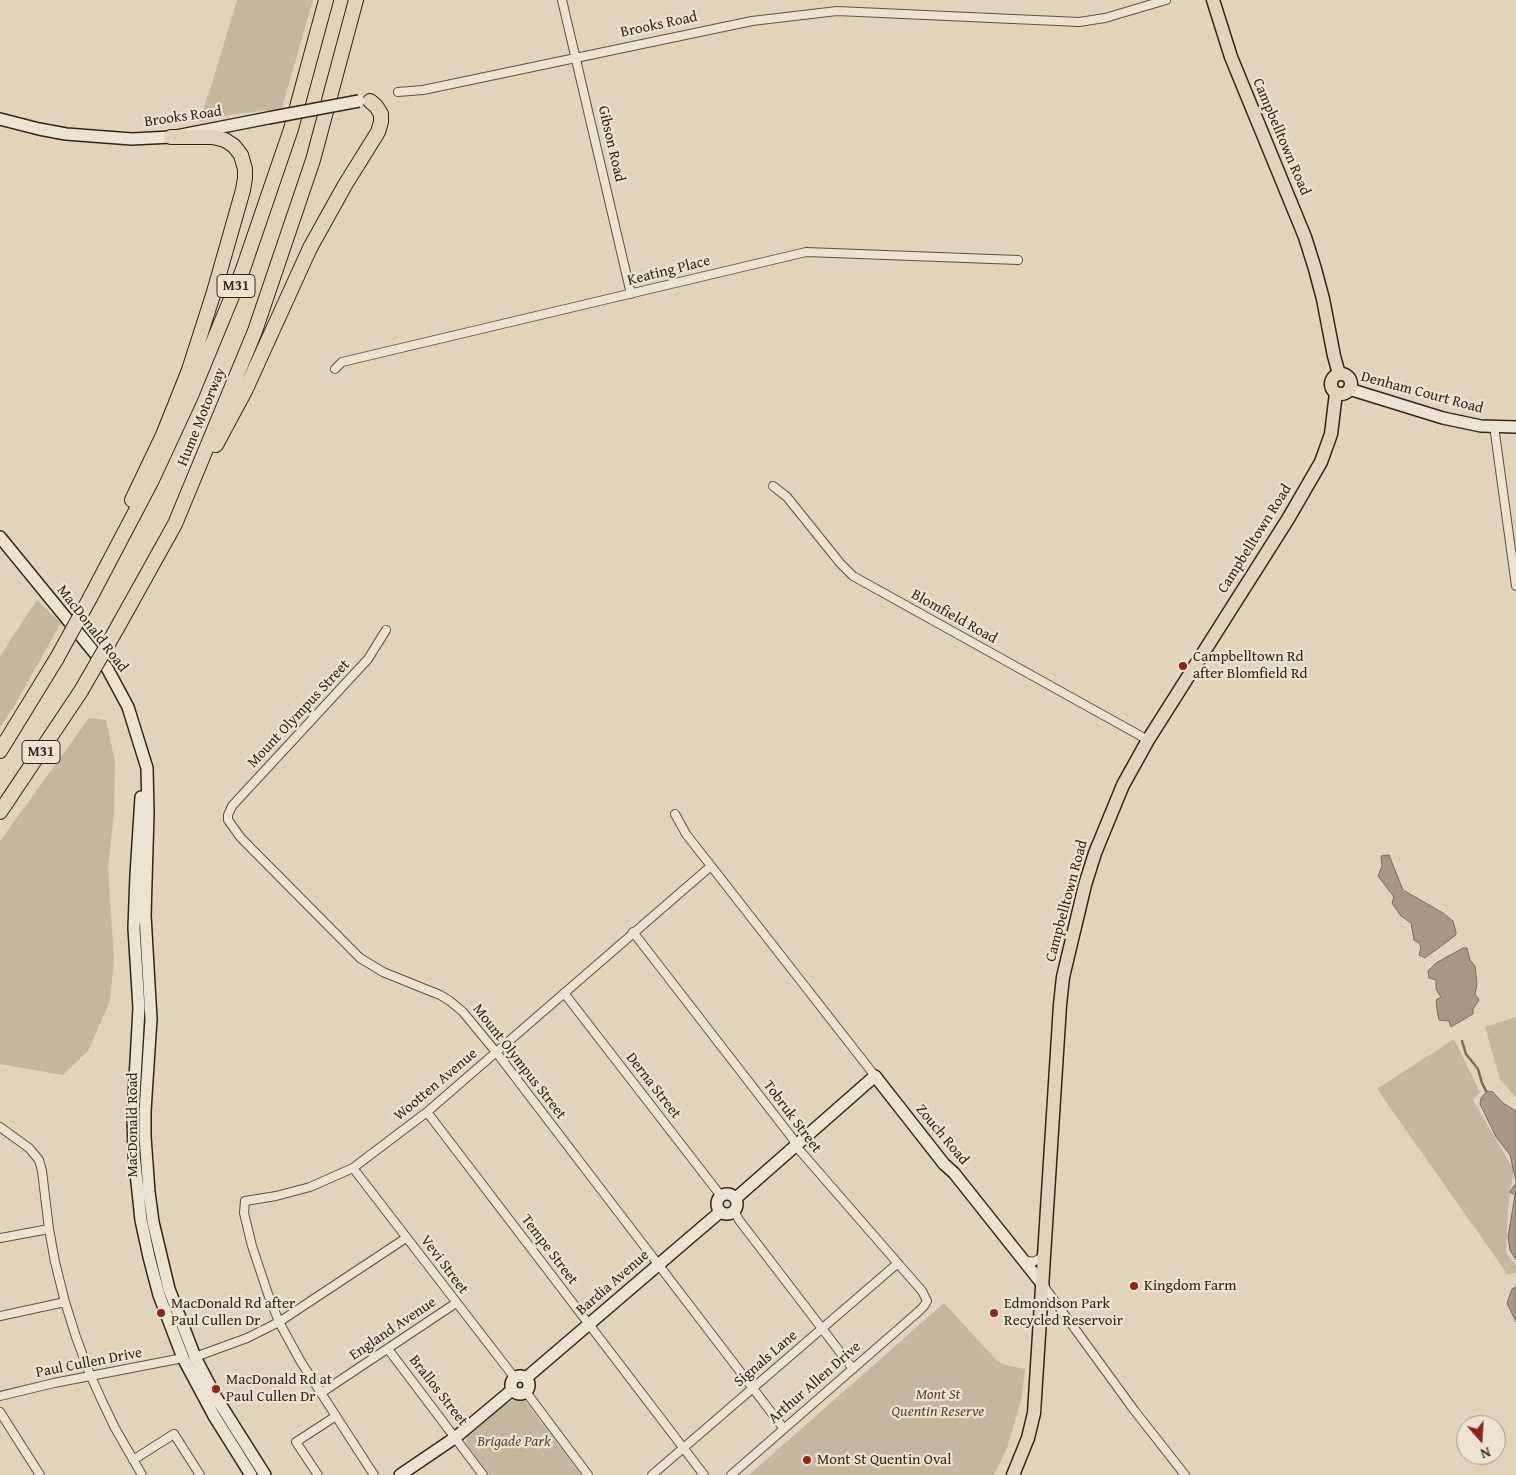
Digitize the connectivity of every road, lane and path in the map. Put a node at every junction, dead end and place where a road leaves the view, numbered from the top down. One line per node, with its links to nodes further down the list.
1 (326, 0): 22 (highway, Hume Motorway / M31)
2 (356, 0): 20 (highway, Hume Motorway / M31)
3 (562, 0): 6 (street, Gibson Road)
4 (1166, 0): 6 (street, Brooks Road)
5 (1213, 0): 14 (main road, Campbelltown Road)
6 (576, 58): 7 (street, Brooks Road); 12 (street, Gibson Road)
7 (398, 92)
8 (365, 101): 10 (street, Brooks Road, bridge); 20 (highway)
9 (0, 119): 10 (street, Brooks Road)
10 (171, 137): 22 (highway)
11 (1018, 260): 12 (street, Keating Place)
12 (632, 294): 13 (street, Keating Place)
13 (335, 369)
14 (1339, 374): 15 (main road); 16 (main road)
15 (1349, 389): 16 (main road); 17 (street, Denham Court Road)
16 (1336, 392): 25 (main road, Campbelltown Road)
17 (1494, 426): 18 (street, Denham Court Road); 23 (street)
18 (1516, 427)
19 (773, 486): 25 (street, Blomfield Road)
20 (175, 524): 28 (highway, Hume Motorway / M31, bridge)
21 (0, 537): 26 (street, MacDonald Road)
22 (112, 560): 27 (highway, Hume Motorway / M31, bridge)
23 (1516, 586)
24 (386, 630): 33 (street, Mount Olympus Street)
25 (1148, 740): 46 (main road, Campbelltown Road)
26 (141, 750): 59 (street, MacDonald Road); 60 (street, MacDonald Road)
27 (0, 751)
28 (0, 812)
29 (675, 814): 30 (street, Zouch Road)
30 (711, 866): 31 (street, Wootten Avenue); 34 (street, Zouch Road)
31 (633, 932): 32 (street, Wootten Avenue); 37 (street, Tobruk Street)
32 (564, 993): 33 (street, Wootten Avenue); 39 (street, Derna Street)
33 (496, 1052): 35 (street, Wootten Avenue); 49 (street, Mount Olympus Street)
34 (875, 1076): 37 (street); 47 (street, Zouch Road)
35 (427, 1112): 38 (street, Wootten Avenue); 56 (street, Tempe Street)
36 (0, 1127): 43 (street)
37 (795, 1145): 40 (street); 48 (street, Tobruk Street)
38 (353, 1168): 45 (street, Vevi Street); 55 (street, Wootten Avenue)
39 (721, 1196): 40 (street); 41 (street)
40 (736, 1198): 42 (street)
41 (720, 1212): 42 (street); 49 (street, Bardia Avenue)
42 (735, 1212): 57 (street)
43 (49, 1229): 44 (street); 51 (street)
44 (0, 1238)
45 (406, 1238): 52 (street, Vevi Street); 55 (street)
46 (1045, 1256): 47 (street); 50 (main road, Campbelltown Road)
47 (1023, 1260): 50 (street, Zouch Road)
48 (898, 1263): 53 (street, Tobruk Street); 57 (street, Signals Lane)
49 (658, 1264): 56 (street, Bardia Avenue); 65 (street, Mount Olympus Street)
50 (1043, 1285): 89 (main road, Campbelltown Road); 90 (street, Zouch Road)
51 (65, 1302): 54 (street); 62 (street)
52 (456, 1303): 58 (street, England Avenue); 63 (street, Vevi Street)
53 (918, 1312): 61 (street, Arthur Allen Drive)
54 (0, 1316)
55 (279, 1322): 59 (street); 68 (street)
56 (588, 1324): 64 (street, Bardia Avenue); 74 (street, Tempe Street)
57 (822, 1328): 61 (street); 65 (street, Signals Lane)
58 (388, 1349): 68 (street, England Avenue); 73 (street, Brallos Street)
59 (196, 1357): 80 (street, MacDonald Road)
60 (183, 1358): 62 (street, Paul Cullen Drive); 79 (street, MacDonald Road)
61 (854, 1369): 72 (street, Arthur Allen Drive)
62 (91, 1376): 69 (street, Paul Cullen Drive); 75 (street)
63 (514, 1377): 64 (street); 66 (street)
64 (526, 1378): 67 (street)
65 (753, 1388): 72 (street, Mount Olympus Street); 74 (street, Signals Lane)
66 (512, 1390): 67 (street); 73 (street)
67 (526, 1392): 85 (street)
68 (321, 1393): 71 (street)
69 (0, 1396)
70 (0, 1412): 76 (street)
71 (336, 1416): 81 (street); 82 (street)
72 (784, 1429): 88 (street, Arthur Allen Drive)
73 (456, 1437): 83 (street); 84 (street, Brallos Street)
74 (684, 1448): 86 (street, Signals Lane); 87 (street, Tempe Street)
75 (133, 1460): 77 (street); 78 (street)
76 (40, 1475)
77 (142, 1475)
78 (200, 1475)
79 (251, 1475)
80 (265, 1475)
81 (318, 1475)
82 (374, 1475)
83 (400, 1475)
84 (483, 1475)
85 (588, 1475)
86 (652, 1475)
87 (704, 1475)
88 (731, 1475)
89 (1013, 1475)
90 (1185, 1475)

